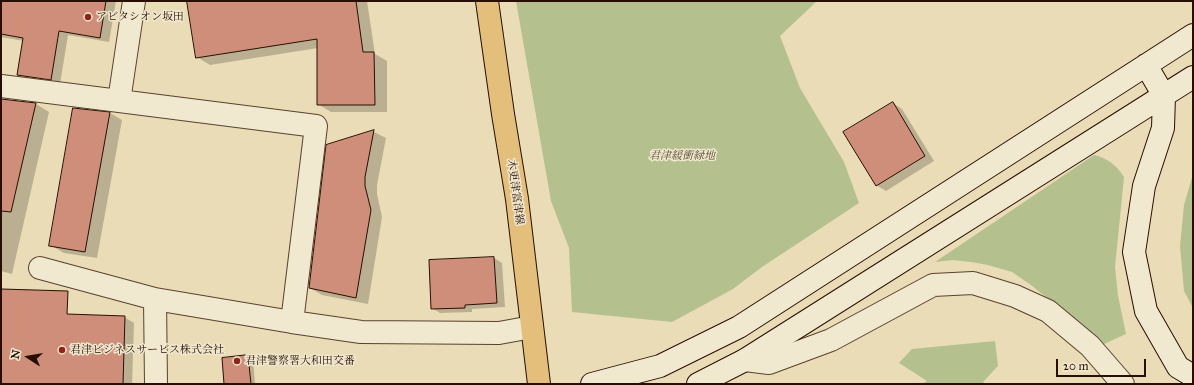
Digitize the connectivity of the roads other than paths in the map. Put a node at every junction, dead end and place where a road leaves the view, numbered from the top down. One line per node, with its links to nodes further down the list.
1 (134, 1): 8 (street)
2 (487, 1): 12 (main road, 木更津富津線)
3 (1193, 35): 4 (street)
4 (1146, 65): 7 (street); 17 (street)
5 (1193, 77): 7 (street)
6 (1, 86): 8 (street)
7 (1164, 96): 13 (street); 14 (street)
8 (119, 101): 11 (street)
9 (40, 268): 10 (street)
10 (156, 299): 11 (street); 15 (street)
11 (292, 322): 12 (street)
12 (532, 327): 16 (main road, 木更津富津線)
13 (744, 360): 18 (street); 19 (street)
14 (1193, 376)
15 (156, 384)
16 (539, 384)
17 (592, 384)
18 (698, 384)
19 (1123, 384)

